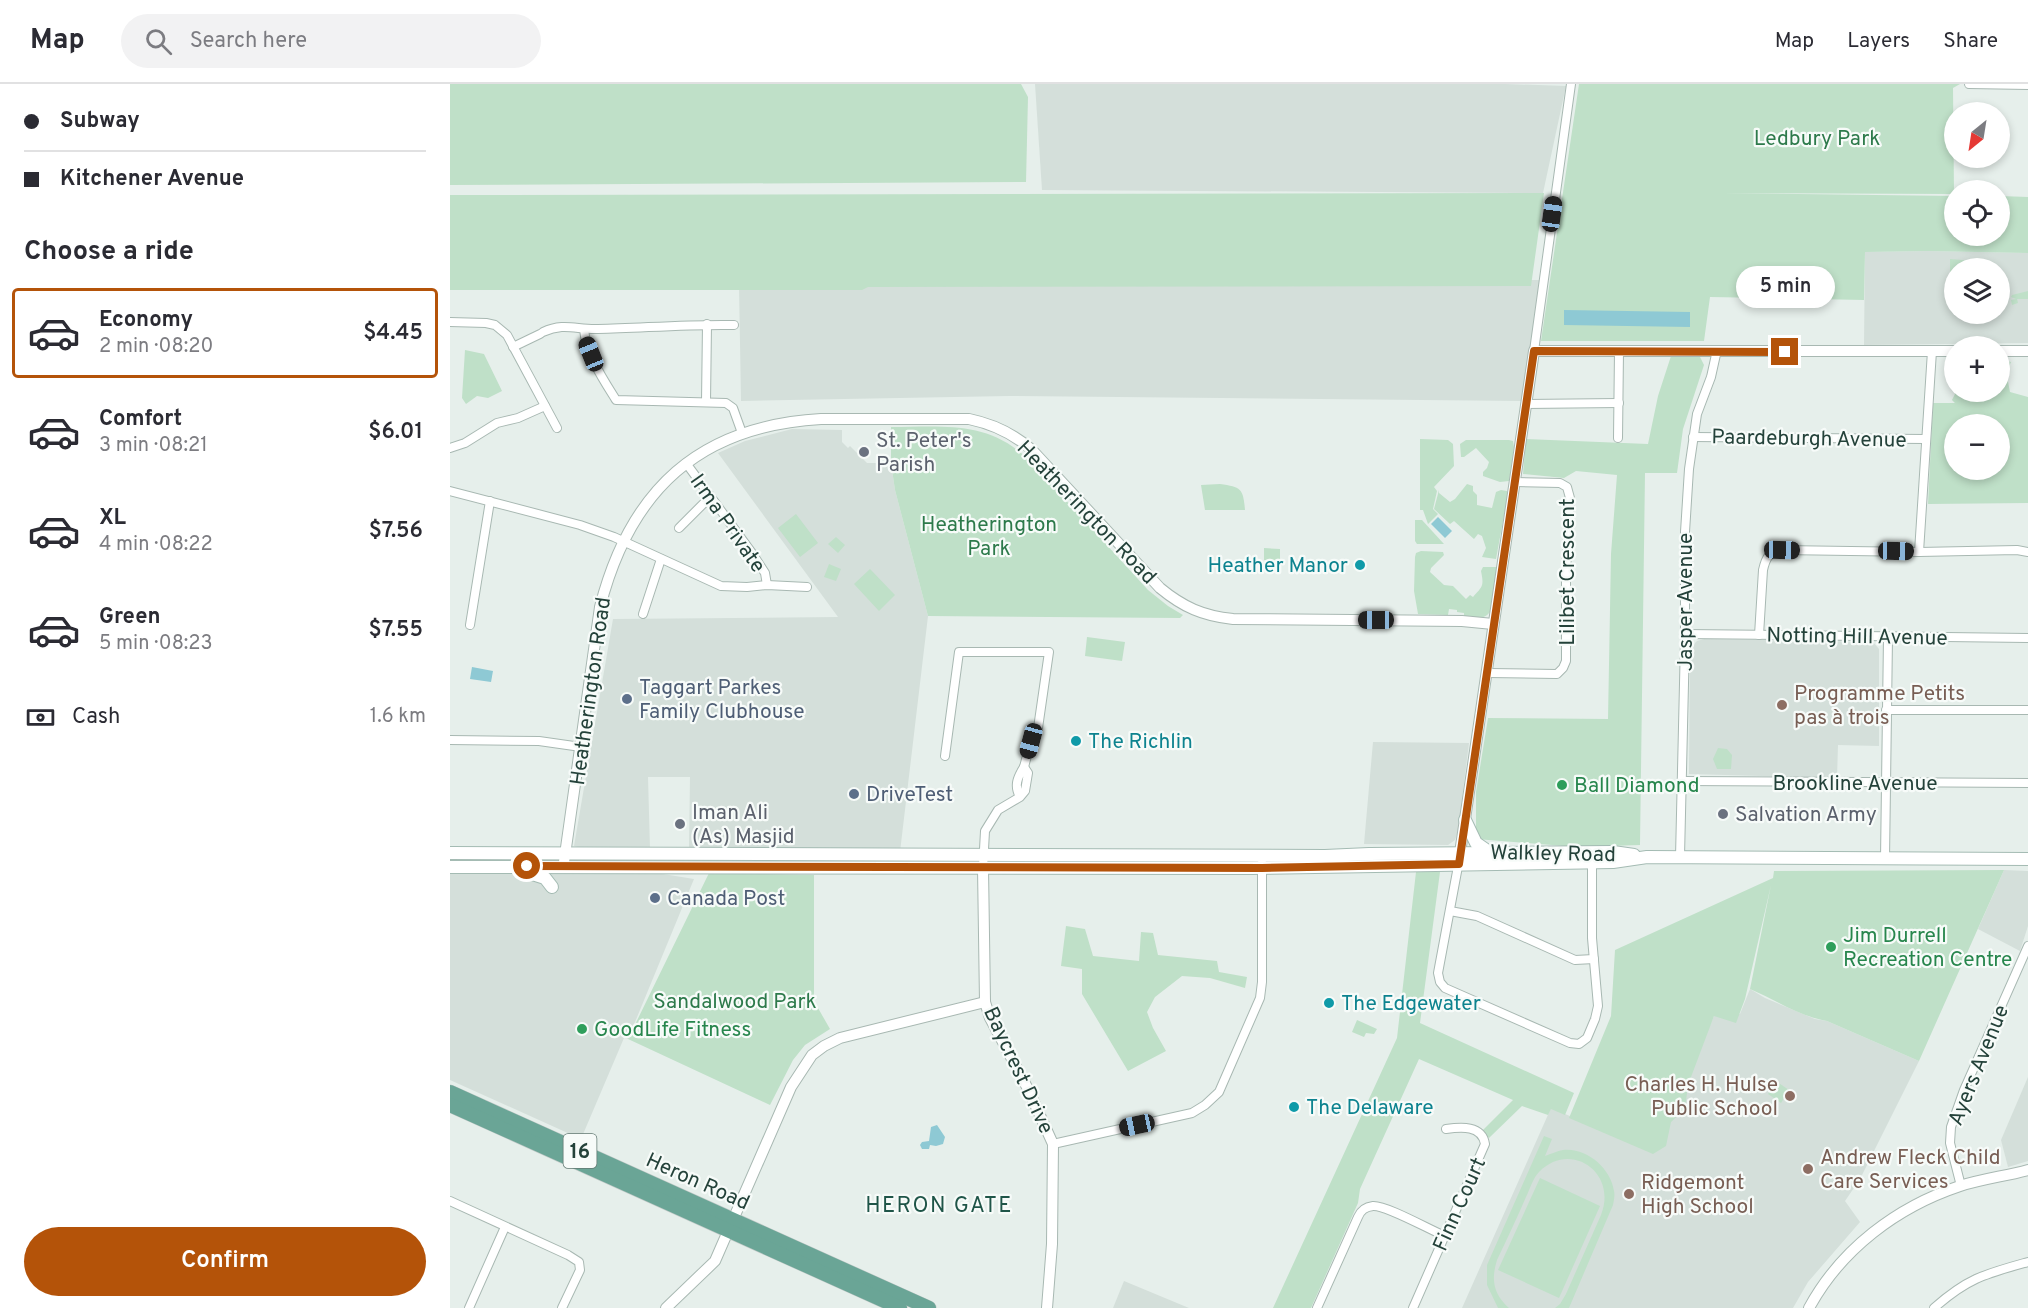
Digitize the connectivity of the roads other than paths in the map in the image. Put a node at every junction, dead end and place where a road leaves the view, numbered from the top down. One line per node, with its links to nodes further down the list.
1 (1571, 84): 10 (street)
2 (1969, 84): 3 (street)
3 (2028, 85)
4 (450, 322): 8 (street)
5 (707, 324): 6 (street); 7 (street); 16 (street)
6 (734, 325)
7 (584, 329): 8 (street); 16 (street)
8 (513, 347): 19 (street)
9 (1717, 350): 11 (street); 12 (street); 22 (street, Jasper Avenue)
10 (1534, 351): 11 (street); 18 (street)
11 (1619, 351): 17 (street)
12 (1932, 351): 13 (street); 24 (street)
13 (1944, 351)
14 (2010, 351): 15 (street)
15 (2028, 351)
16 (706, 402): 21 (street)
17 (1619, 403): 18 (street); 23 (street)
18 (1526, 404): 27 (street)
19 (545, 406): 20 (street); 25 (street)
20 (556, 428)
21 (742, 433): 26 (street, Heatherington Road); 39 (street, Heatherington Road)
22 (1694, 437): 24 (street, Paardeburgh Avenue); 41 (street, Jasper Avenue)
23 (1618, 438)
24 (1925, 439): 33 (street)
25 (450, 448)
26 (686, 463): 29 (street, Irma Private); 32 (street, Heatherington Road)
27 (1515, 482): 39 (street); 45 (street, Lilibet Crescent)
28 (450, 491): 30 (street)
29 (710, 497): 31 (street); 36 (street, Irma Private)
30 (490, 501): 32 (street); 40 (street)
31 (679, 528)
32 (623, 541): 35 (street); 49 (street, Heatherington Road)
33 (1919, 552): 34 (street); 42 (street)
34 (2028, 552)
35 (661, 559): 36 (street); 38 (street)
36 (767, 585): 37 (street)
37 (807, 587)
38 (643, 614)
39 (1493, 624): 45 (street)
40 (471, 625)
41 (1685, 634): 42 (street, Notting Hill Avenue); 51 (street, Jasper Avenue)
42 (1759, 635): 43 (street, Notting Hill Avenue)
43 (1888, 638): 44 (street, Notting Hill Avenue); 46 (street)
44 (2028, 638)
45 (1488, 673): 54 (street)
46 (1886, 710): 47 (street); 52 (street)
47 (2028, 710)
48 (450, 740): 49 (street)
49 (581, 747): 63 (street, Heatherington Road)
50 (945, 756): 57 (street)
51 (1682, 781): 52 (street, Brookline Avenue); 59 (street, Jasper Avenue)
52 (1887, 783): 53 (street, Brookline Avenue); 61 (street)
53 (2028, 783)
54 (1465, 820): 56 (main road); 60 (street)
55 (450, 853): 63 (main road, Walkley Road)
56 (1490, 853): 58 (main road, Walkley Road); 60 (main road, Walkley Road)
57 (983, 854): 63 (main road, Walkley Road); 64 (main road, Walkley Road); 68 (street)
58 (1647, 857): 59 (main road, Walkley Road); 65 (main road, Walkley Road)
59 (1680, 857): 61 (main road, Walkley Road)
60 (1459, 859): 64 (main road, Walkley Road); 65 (main road, Walkley Road); 70 (street)
61 (1885, 859): 62 (main road, Walkley Road)
62 (2028, 859)
63 (564, 861): 67 (main road, Walkley Road); 68 (main road, Walkley Road)
64 (1262, 862): 68 (main road, Walkley Road); 77 (street)
65 (1592, 863): 72 (street)
66 (450, 867): 67 (main road, Walkley Road)
67 (504, 867): 69 (main road)
68 (983, 867): 73 (street, Baycrest Drive)
69 (552, 887)
70 (1450, 911): 72 (street); 72 (street)
71 (2028, 946): 79 (street, Ayers Avenue)
72 (1594, 959)
73 (985, 1002): 77 (street, Baycrest Drive); 81 (street)
74 (450, 1092): 81 (main road, Heron Road / 16)
75 (450, 1105): 81 (main road, Heron Road / 16)
76 (1446, 1129): 83 (street, Finn Court)
77 (1053, 1144): 91 (street, Baycrest Drive)
78 (2028, 1170): 79 (street)
79 (1961, 1186): 94 (street)
80 (450, 1201): 82 (street)
81 (731, 1224): 85 (main road, Heron Road / 16); 88 (street)
82 (505, 1227): 86 (street); 87 (street)
83 (1445, 1236): 92 (street); 93 (street, Finn Court)
84 (2028, 1262): 95 (street)
85 (859, 1283): 89 (main road, Heron Road / 16); 90 (main road, Heron Road / 16)
86 (469, 1308)
87 (562, 1308)
88 (667, 1308)
89 (900, 1308)
90 (929, 1308)
91 (1047, 1308)
92 (1317, 1308)
93 (1413, 1308)
94 (1809, 1308)
95 (1934, 1308)

